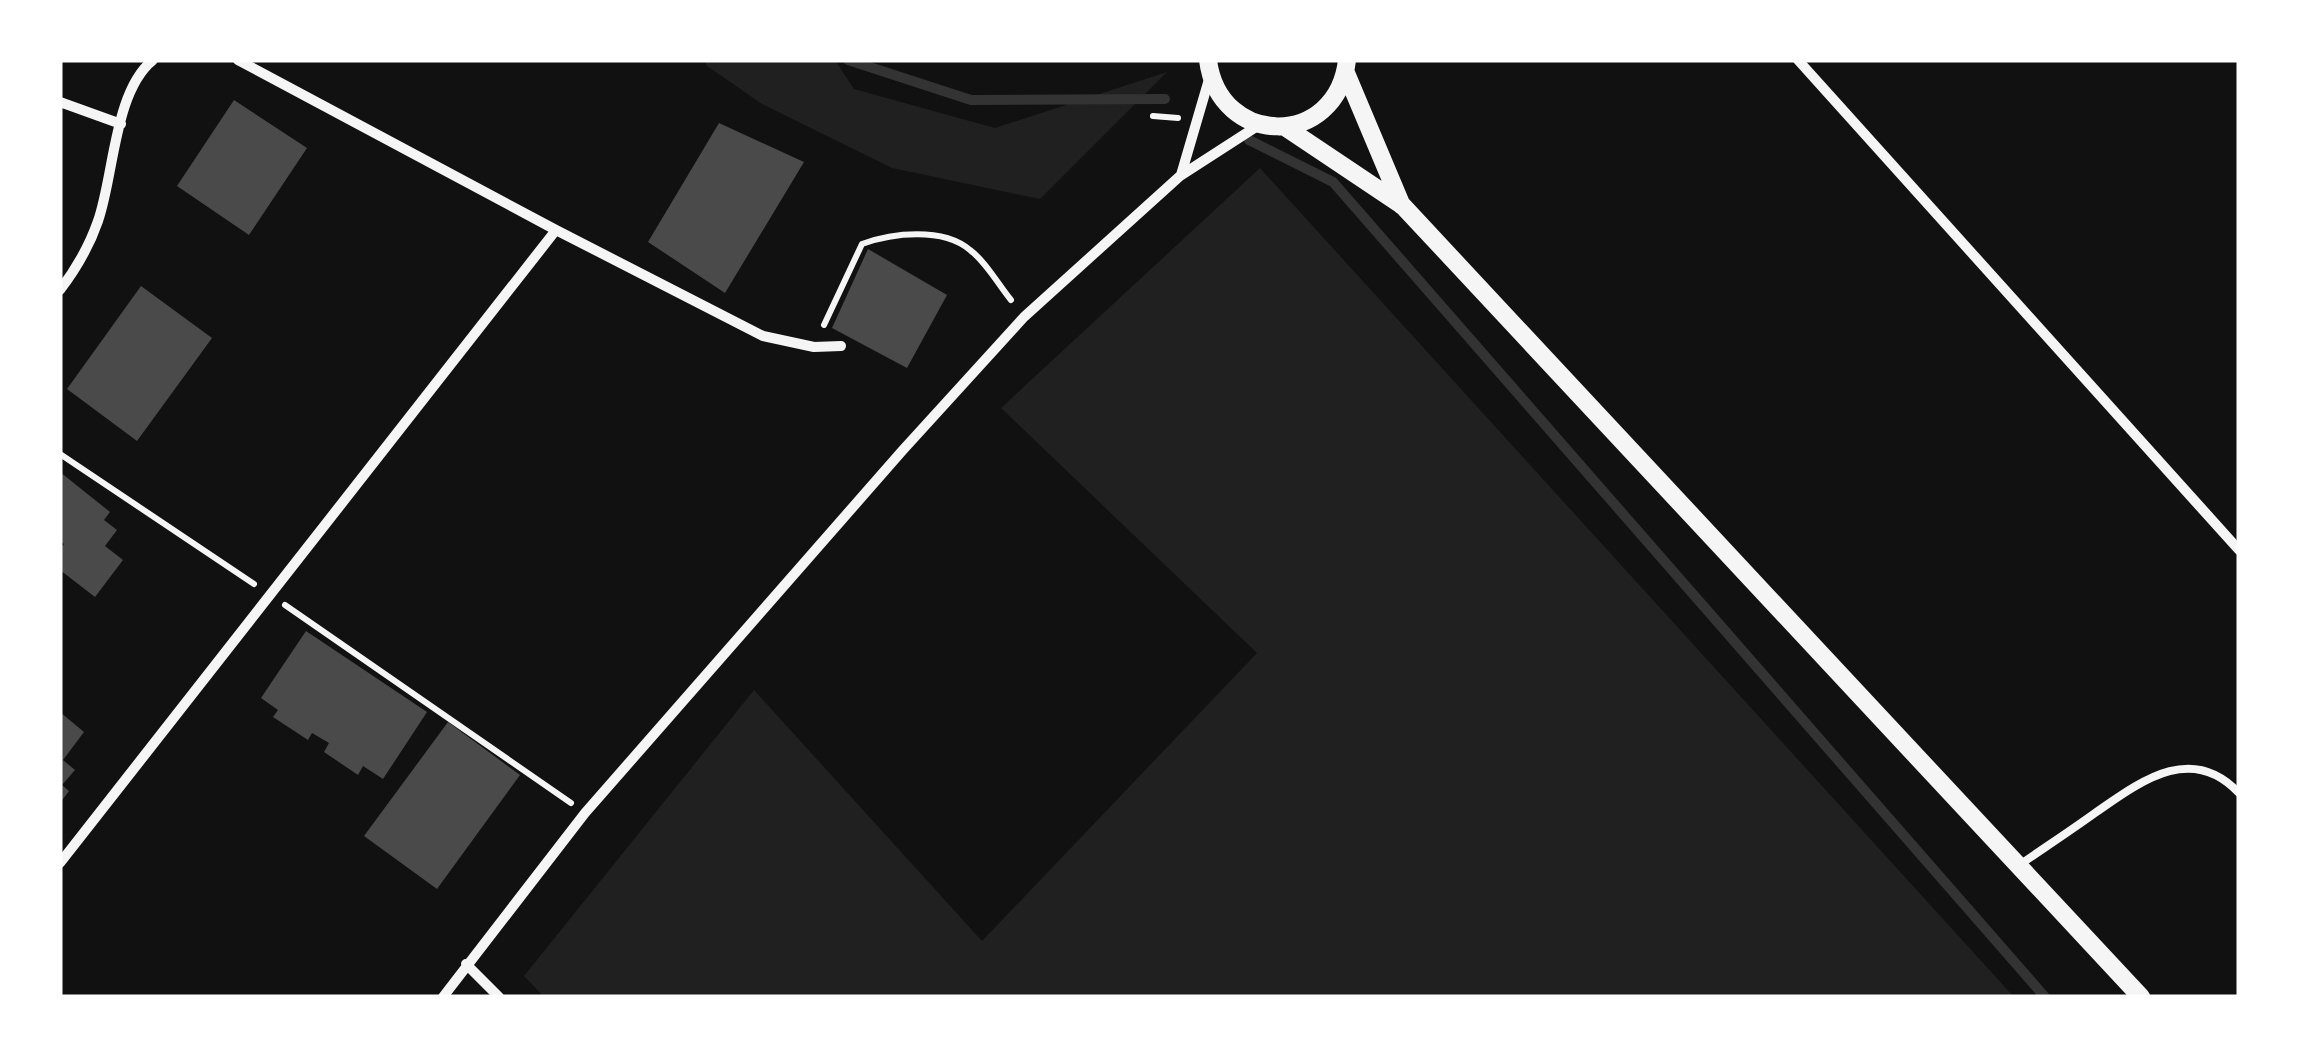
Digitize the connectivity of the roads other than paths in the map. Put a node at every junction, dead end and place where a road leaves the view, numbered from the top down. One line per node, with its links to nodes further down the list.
1 (152, 60): 7 (street)
2 (238, 60): 12 (street)
3 (1798, 60): 15 (street)
4 (1346, 66): 9 (street); 11 (street)
5 (1209, 68): 8 (street); 10 (street)
6 (60, 102): 7 (street)
7 (121, 124): 13 (street)
8 (1259, 125): 9 (street); 10 (street)
9 (1284, 127): 11 (street)
10 (1180, 176): 19 (street)
11 (1403, 206): 18 (street)
12 (556, 230): 14 (street); 17 (street)
13 (60, 290)
14 (841, 346)
15 (2239, 550)
16 (2239, 793): 18 (lane)
17 (60, 863)
18 (2018, 866): 22 (street)
19 (466, 964): 20 (street); 21 (street)
20 (443, 997)
21 (499, 997)
22 (2141, 997)

